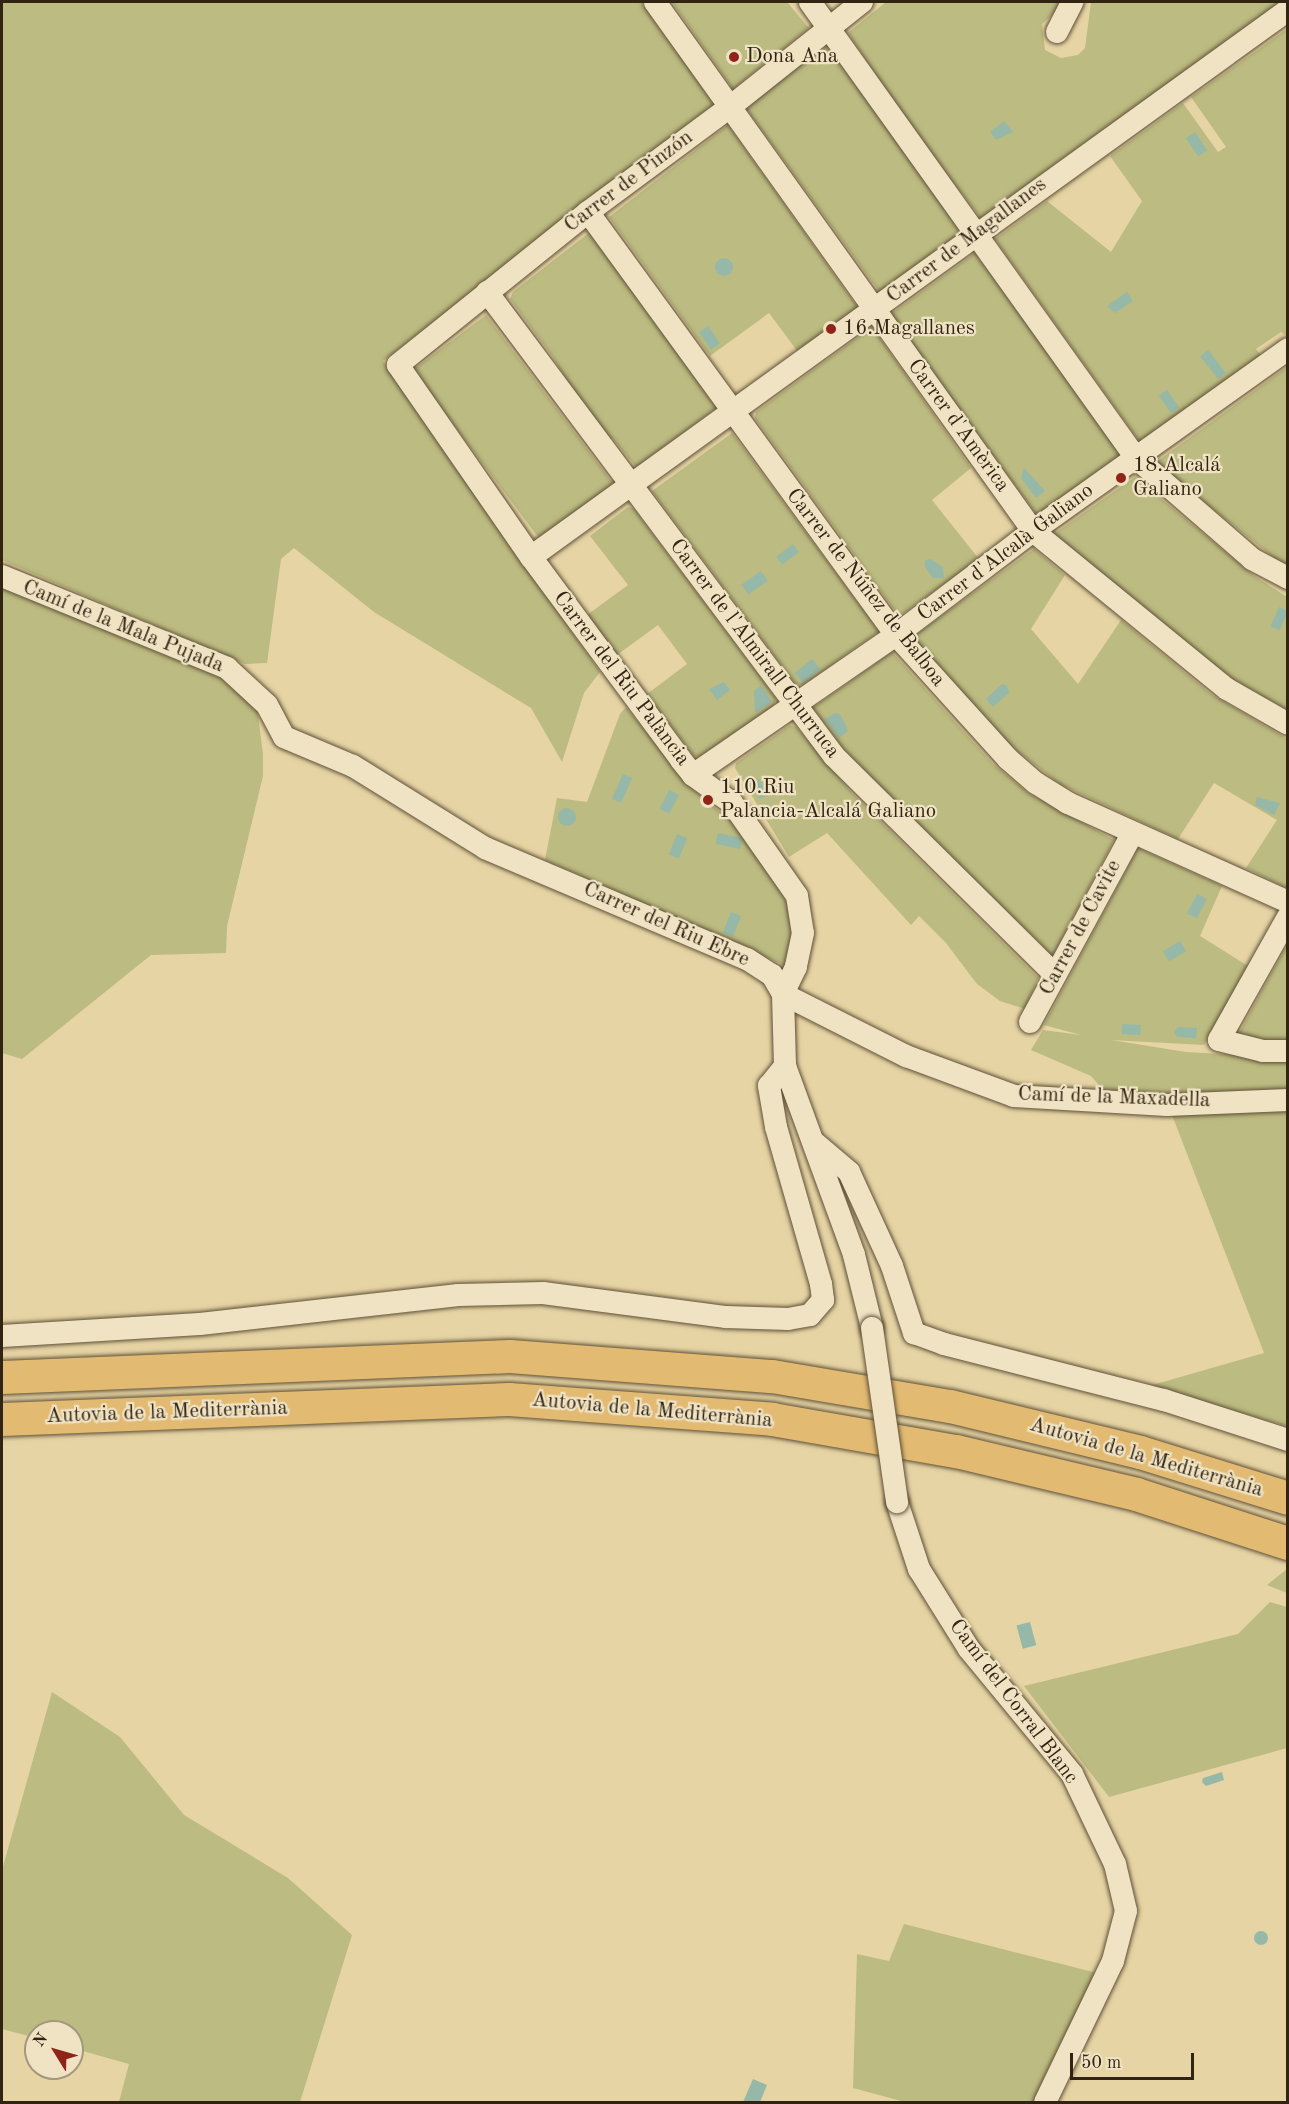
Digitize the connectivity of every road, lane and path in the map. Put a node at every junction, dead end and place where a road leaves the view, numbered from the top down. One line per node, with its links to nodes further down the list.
1 (655, 2): 8 (street, Carrer d'Amèrica)
2 (810, 2): 6 (street)
3 (862, 2): 6 (street, Carrer de Pinzón)
4 (1072, 2): 7 (street)
5 (1287, 10): 10 (street, Carrer de Magallanes)
6 (829, 28): 8 (street, Carrer de Pinzón); 10 (street)
7 (1057, 32)
8 (730, 107): 9 (street, Carrer de Pinzón); 12 (street, Carrer d'Amèrica)
9 (588, 212): 11 (street, Carrer de Pinzón); 15 (street, Carrer de Núñez de Balboa)
10 (974, 233): 12 (street, Carrer de Magallanes); 16 (street)
11 (487, 292): 14 (street, Carrer de Pinzón); 17 (street, Carrer de l'Almirall Churruca)
12 (875, 310): 15 (street, Carrer de Magallanes); 18 (street, Carrer d'Amèrica)
13 (1287, 350): 16 (street, Carrer d'Alcalà Galiano)
14 (398, 365): 19 (street, Carrer del Riu Palància)
15 (732, 412): 17 (street, Carrer de Magallanes); 22 (street, Carrer de Núñez de Balboa)
16 (1136, 458): 18 (street, Carrer d'Alcalà Galiano); 21 (street)
17 (632, 486): 19 (street, Carrer de Magallanes); 23 (street, Carrer de l'Almirall Churruca)
18 (1033, 531): 22 (street, Carrer d'Alcalà Galiano); 24 (street, Carrer d'Amèrica)
19 (531, 557): 25 (street, Carrer del Riu Palància)
20 (2, 576): 27 (street, Camí de la Mala Pujada)
21 (1287, 578)
22 (896, 635): 23 (street, Carrer d'Alcalà Galiano); 26 (street, Carrer de Núñez de Balboa)
23 (796, 704): 25 (street, Carrer d'Alcalà Galiano); 30 (street, Carrer de l'Almirall Churruca)
24 (1287, 724)
25 (693, 775): 31 (street, Carrer del Riu Palància)
26 (1132, 834): 28 (street, Carrer de Núñez de Balboa); 30 (street, Carrer de Cavite)
27 (539, 869): 31 (street, Carrer del Riu Ebre)
28 (1287, 902)
29 (1287, 917): 33 (street)
30 (1055, 975): 32 (street, Carrer de Cavite)
31 (783, 994): 34 (street); 35 (street, Camí de la Maxadella)
32 (1030, 1022)
33 (1287, 1051)
34 (785, 1066): 36 (street, Camí del Corral Blanc); 37 (street)
35 (1287, 1100)
36 (810, 1138): 40 (street); 43 (street, Camí del Corral Blanc, bridge)
37 (2, 1336)
38 (2, 1377): 41 (highway, Autovia de la Mediterrània)
39 (2, 1419): 42 (highway, Autovia de la Mediterrània)
40 (1287, 1440)
41 (1287, 1498)
42 (1287, 1543)
43 (1046, 2103)

